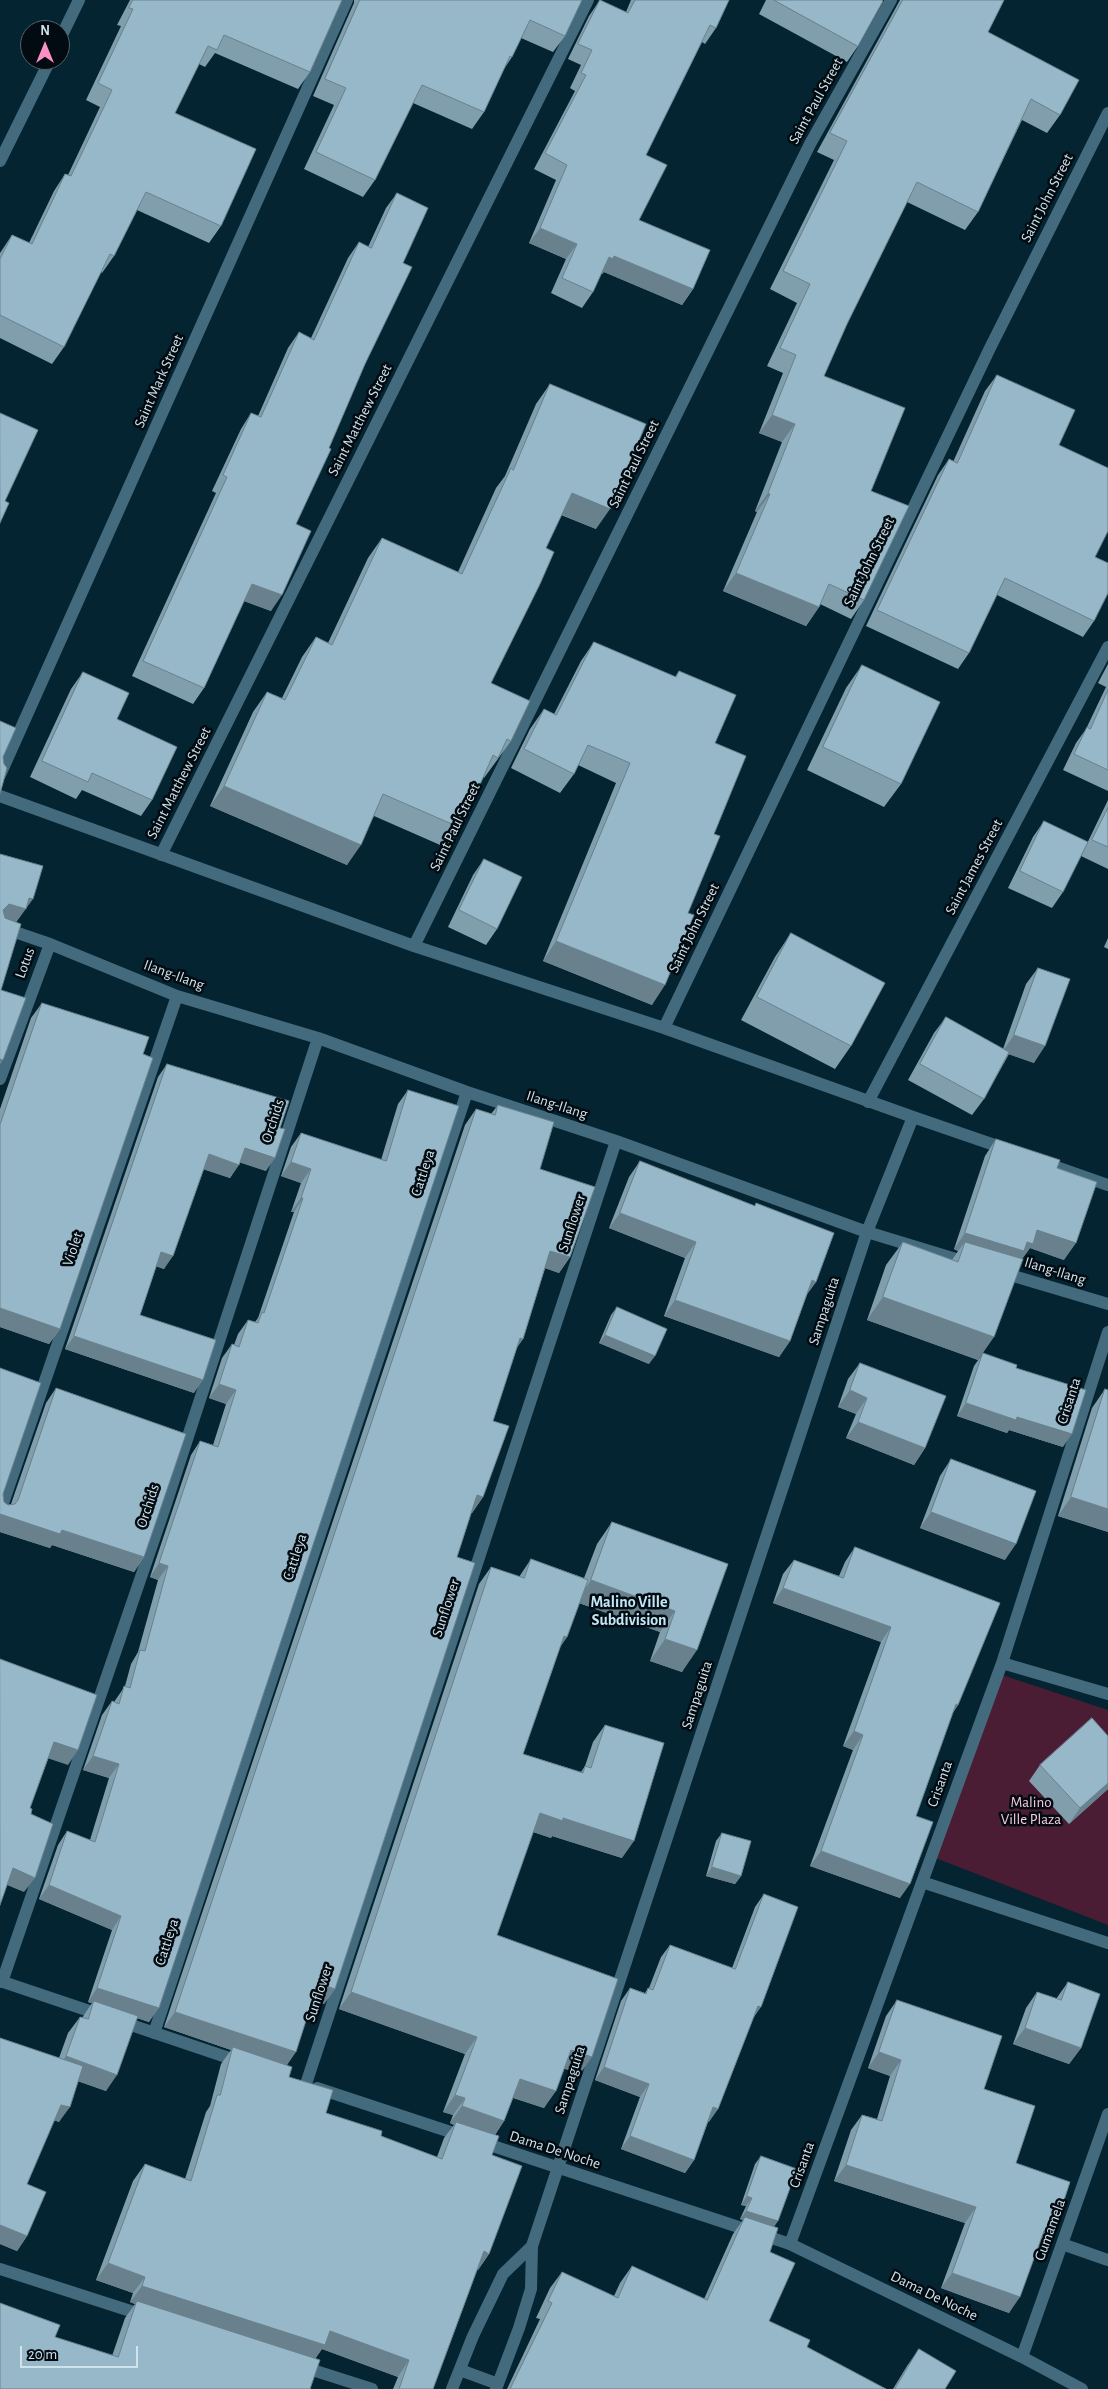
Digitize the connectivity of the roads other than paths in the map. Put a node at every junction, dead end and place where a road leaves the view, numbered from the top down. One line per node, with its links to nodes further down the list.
1 (79, 0): 5 (street)
2 (347, 0): 10 (street, Saint Mark Street)
3 (588, 0): 12 (street, Saint Matthew Street)
4 (891, 0): 15 (street, Saint Paul Street)
5 (69, 20)
6 (45, 70): 8 (street)
7 (1108, 113): 17 (street, Saint John Street)
8 (0, 161)
9 (1108, 647): 21 (street, Saint James Street)
10 (0, 775)
11 (0, 796): 12 (street)
12 (161, 855): 15 (street)
13 (0, 927): 14 (street, Ilang-Ilang)
14 (50, 944): 16 (street, Ilang-Ilang); 19 (street, Lotus)
15 (414, 946): 17 (street)
16 (177, 996): 18 (street, Ilang-Ilang); 28 (street, Violet)
17 (664, 1028): 21 (street)
18 (318, 1038): 20 (street, Ilang-Ilang); 33 (street, Orchids)
19 (0, 1079)
20 (467, 1092): 23 (street, Ilang-Ilang); 34 (street, Cattleya)
21 (868, 1102): 22 (street)
22 (913, 1117): 24 (street); 25 (street, Sampaguita)
23 (616, 1141): 25 (street, Ilang-Ilang); 36 (street, Sunflower)
24 (1108, 1185)
25 (867, 1232): 26 (street, Ilang-Ilang); 38 (street, Sampaguita)
26 (1108, 1304)
27 (1108, 1332): 29 (street, Crisanta)
28 (0, 1512)
29 (1002, 1663): 30 (street); 31 (street, Crisanta)
30 (1108, 1694)
31 (922, 1882): 32 (street); 39 (street, Crisanta)
32 (1108, 1943)
33 (1, 1982): 34 (street)
34 (154, 2033): 35 (street)
35 (253, 2066)
36 (302, 2083): 38 (street, Dama De Noche)
37 (1108, 2114): 40 (street, Gumamela)
38 (558, 2168): 39 (street, Dama De Noche); 41 (street, Sampaguita)
39 (790, 2244): 45 (street, Dama De Noche)
40 (1062, 2244): 42 (street); 45 (street, Gumamela)
41 (532, 2246): 47 (street); 48 (street)
42 (1108, 2260)
43 (0, 2269): 44 (street)
44 (158, 2320)
45 (1022, 2357): 51 (street, Dama De Noche)
46 (288, 2362): 49 (street)
47 (460, 2370): 48 (street); 50 (street)
48 (497, 2387)
49 (372, 2389)
50 (452, 2389)
51 (1082, 2389)

